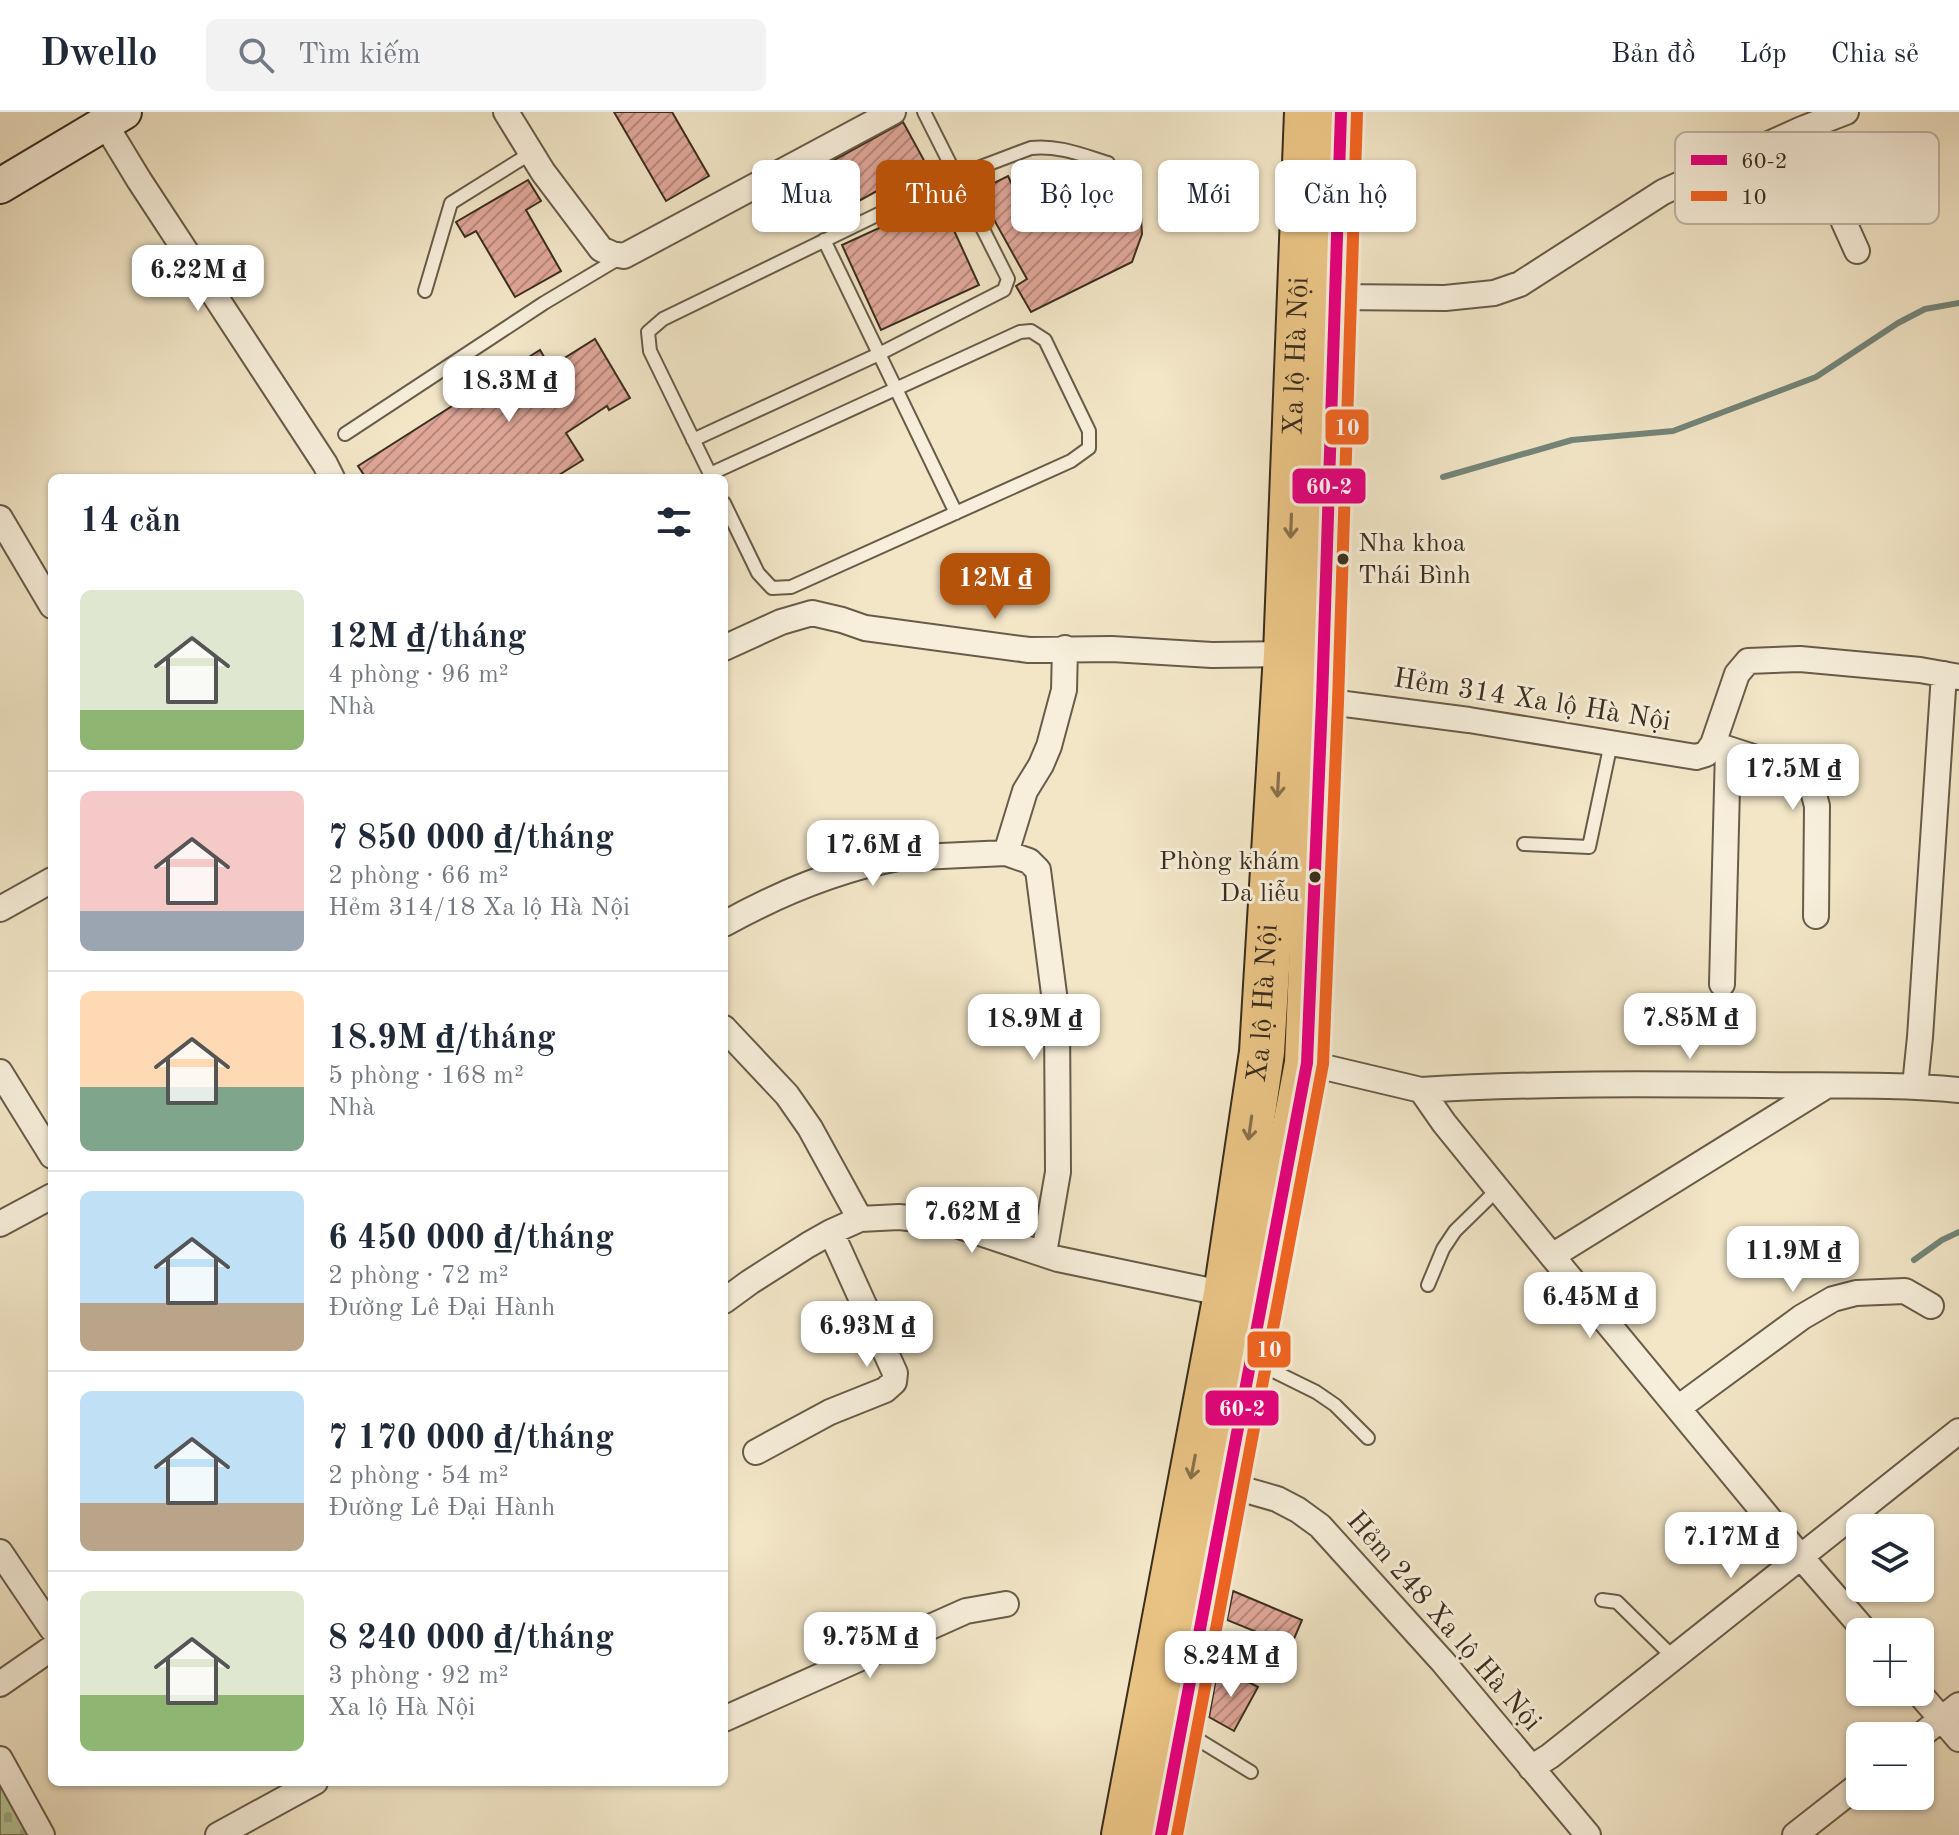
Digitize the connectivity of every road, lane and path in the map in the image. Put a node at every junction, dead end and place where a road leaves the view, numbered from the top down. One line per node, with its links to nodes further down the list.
1 (506, 112): 11 (street)
2 (893, 112): 22 (street)
3 (924, 112): 12 (lane)
4 (1307, 112): 38 (highway, Xa lộ Hà Nội, one-way to 38)
5 (1341, 112): 24 (highway, Xa lộ Hà Nội)
6 (1846, 112): 8 (street)
7 (115, 118): 15 (street); 29 (street)
8 (1802, 129): 9 (street); 10 (street)
9 (1795, 132)
10 (1803, 132)
11 (531, 153): 22 (street); 23 (lane)
12 (949, 160)
13 (1099, 160): 14 (lane)
14 (995, 162)
15 (0, 186)
16 (1675, 187): 24 (street)
17 (876, 215): 20 (lane)
18 (1845, 224): 21 (street)
19 (985, 232): 25 (lane)
20 (824, 240): 25 (lane); 28 (lane)
21 (1857, 251)
22 (624, 256): 27 (lane)
23 (425, 291)
24 (1335, 297): 40 (highway, Xa lộ Hà Nội)
25 (879, 354): 26 (lane); 28 (lane)
26 (896, 389): 31 (lane); 33 (lane); 33 (lane)
27 (345, 434)
28 (693, 440): 30 (lane)
29 (330, 474)
30 (710, 474)
31 (715, 474)
32 (728, 511): 33 (lane)
33 (956, 513)
34 (0, 518): 35 (street)
35 (48, 599)
36 (728, 646): 37 (street)
37 (1065, 648): 38 (street); 44 (street)
38 (1286, 654): 66 (highway, Xa lộ Hà Nội, one-way to 66)
39 (1954, 672): 42 (street); 54 (street)
40 (1322, 701): 41 (street, Hẻm 314 Xa lộ Hà Nội); 51 (highway, Xa lộ Hà Nội)
41 (1611, 743): 42 (street, Hẻm 314 Xa lộ Hà Nội); 43 (lane)
42 (1721, 747): 47 (street); 49 (street)
43 (1524, 844)
44 (1006, 853): 48 (street); 63 (street)
45 (48, 882): 46 (street)
46 (0, 909)
47 (1816, 916)
48 (728, 922)
49 (1722, 984)
50 (728, 1032): 60 (street)
51 (1307, 1063): 55 (street); 69 (highway, Xa lộ Hà Nội)
52 (0, 1072): 57 (street)
53 (1826, 1086): 54 (street); 55 (street); 64 (street)
54 (1915, 1086): 56 (street)
55 (1421, 1090): 58 (street)
56 (1959, 1090)
57 (48, 1143)
58 (1498, 1189): 64 (street); 65 (lane)
59 (48, 1198): 61 (street)
60 (860, 1219): 62 (street); 63 (street)
61 (0, 1224)
62 (831, 1232): 67 (street); 73 (street)
63 (1044, 1253): 66 (street)
64 (1552, 1256): 70 (street)
65 (1428, 1285)
66 (1226, 1294): 96 (highway, Xa lộ Hà Nội, one-way to 96)
67 (728, 1298)
68 (1931, 1306): 70 (street)
69 (1250, 1360): 72 (lane); 74 (highway, Xa lộ Hà Nội)
70 (1678, 1408): 76 (street)
71 (1959, 1431): 76 (street)
72 (1368, 1438)
73 (756, 1452)
74 (1228, 1485): 87 (highway, Xa lộ Hà Nội); 90 (street, Hẻm 248 Xa lộ Hà Nội)
75 (0, 1552): 80 (street)
76 (1800, 1556): 79 (street); 82 (street)
77 (1602, 1600): 82 (lane)
78 (1006, 1604): 85 (street)
79 (1854, 1618)
80 (48, 1623)
81 (48, 1651): 83 (street)
82 (1673, 1657): 90 (street)
83 (0, 1684)
84 (1950, 1712): 86 (street); 88 (street)
85 (728, 1717)
86 (1934, 1725)
87 (1181, 1729): 91 (lane); 97 (highway, Xa lộ Hà Nội)
88 (1959, 1739)
89 (0, 1759): 95 (street)
90 (1531, 1768): 98 (street, Hẻm 248 Xa lộ Hà Nội)
91 (1251, 1772)
92 (308, 1786): 94 (street)
93 (1846, 1795): 99 (street)
94 (225, 1833)
95 (42, 1835)
96 (1124, 1835)
97 (1161, 1835)
98 (1588, 1835)
99 (1795, 1835)

